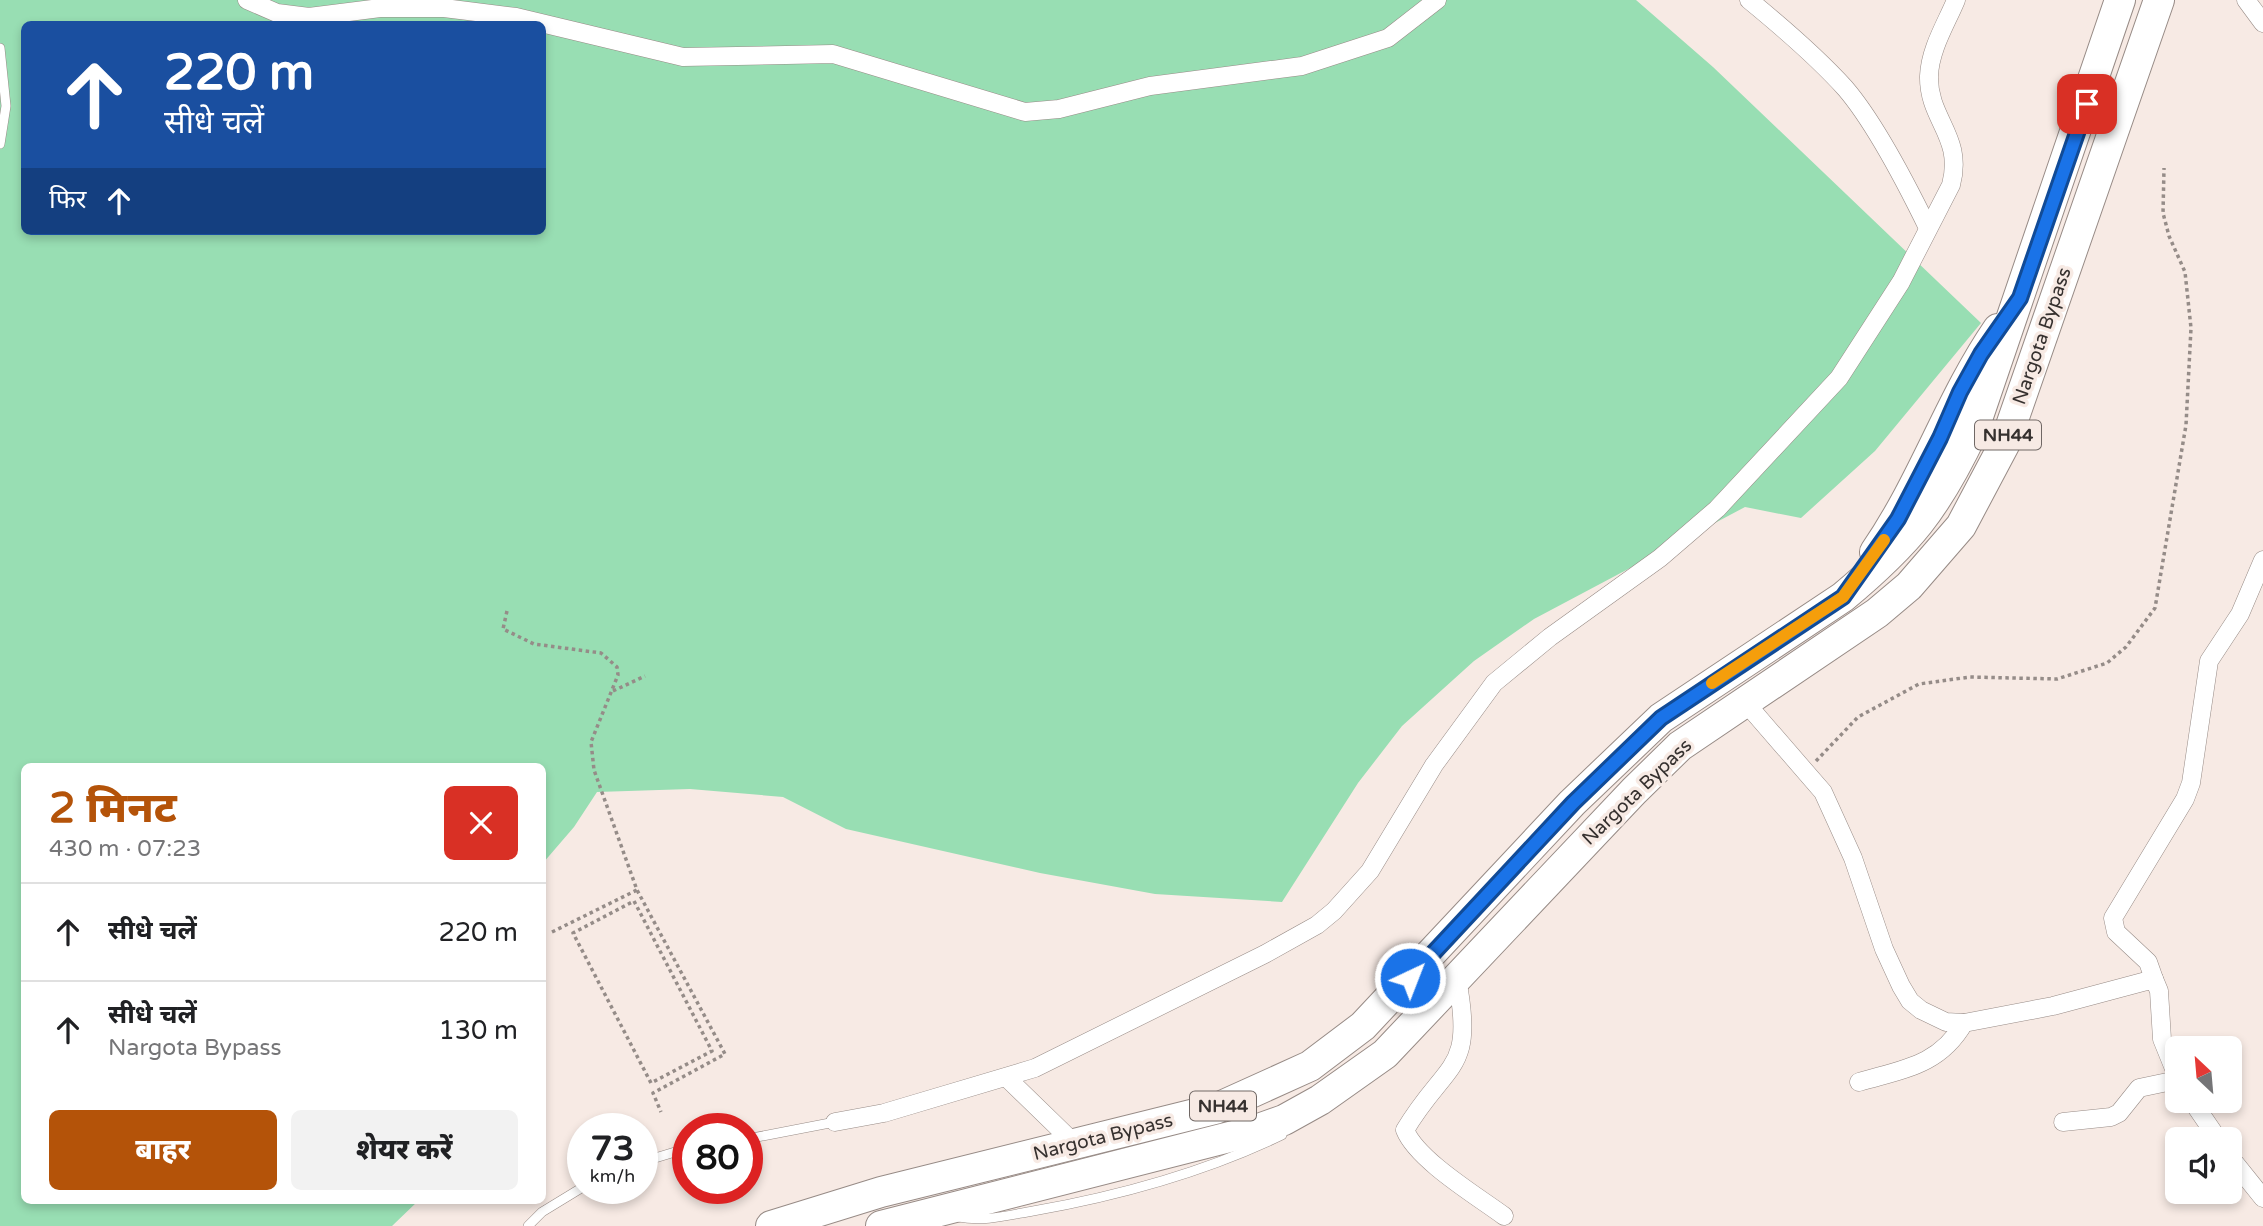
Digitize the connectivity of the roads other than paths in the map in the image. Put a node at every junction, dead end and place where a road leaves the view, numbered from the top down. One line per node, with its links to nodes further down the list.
1 (247, 0): 8 (street)
2 (1437, 0): 10 (street)
3 (1749, 0): 13 (street)
4 (1956, 0): 13 (street)
5 (2120, 0): 29 (highway, Nargota Bypass / NH44)
6 (2159, 0): 15 (highway, Nargota Bypass / NH44)
7 (2246, 0): 9 (street)
8 (529, 21)
9 (2263, 23)
10 (546, 25)
11 (0, 48): 12 (lane)
12 (0, 144)
13 (1928, 228): 20 (street)
14 (2263, 560): 17 (street)
15 (1745, 702): 16 (highway, Nargota Bypass / NH44); 18 (street)
16 (1457, 979): 21 (highway, Nargota Bypass / NH44); 34 (street)
17 (2154, 979): 18 (street); 19 (street)
18 (1964, 1023): 23 (street)
19 (2165, 1047)
20 (1007, 1078): 25 (street); 29 (street)
21 (1351, 1080): 24 (lane); 33 (highway, Nargota Bypass / NH44)
22 (2165, 1081): 26 (street)
23 (1859, 1082)
24 (1323, 1112)
25 (835, 1122): 28 (lane)
26 (2063, 1122)
27 (1294, 1129): 33 (lane)
28 (763, 1136)
29 (1075, 1144): 36 (highway, Nargota Bypass / NH44)
30 (2242, 1172): 32 (street)
31 (567, 1197): 35 (lane)
32 (2263, 1198)
33 (944, 1214): 37 (highway, Nargota Bypass / NH44)
34 (1504, 1216)
35 (528, 1226)
36 (771, 1226)
37 (881, 1226)

